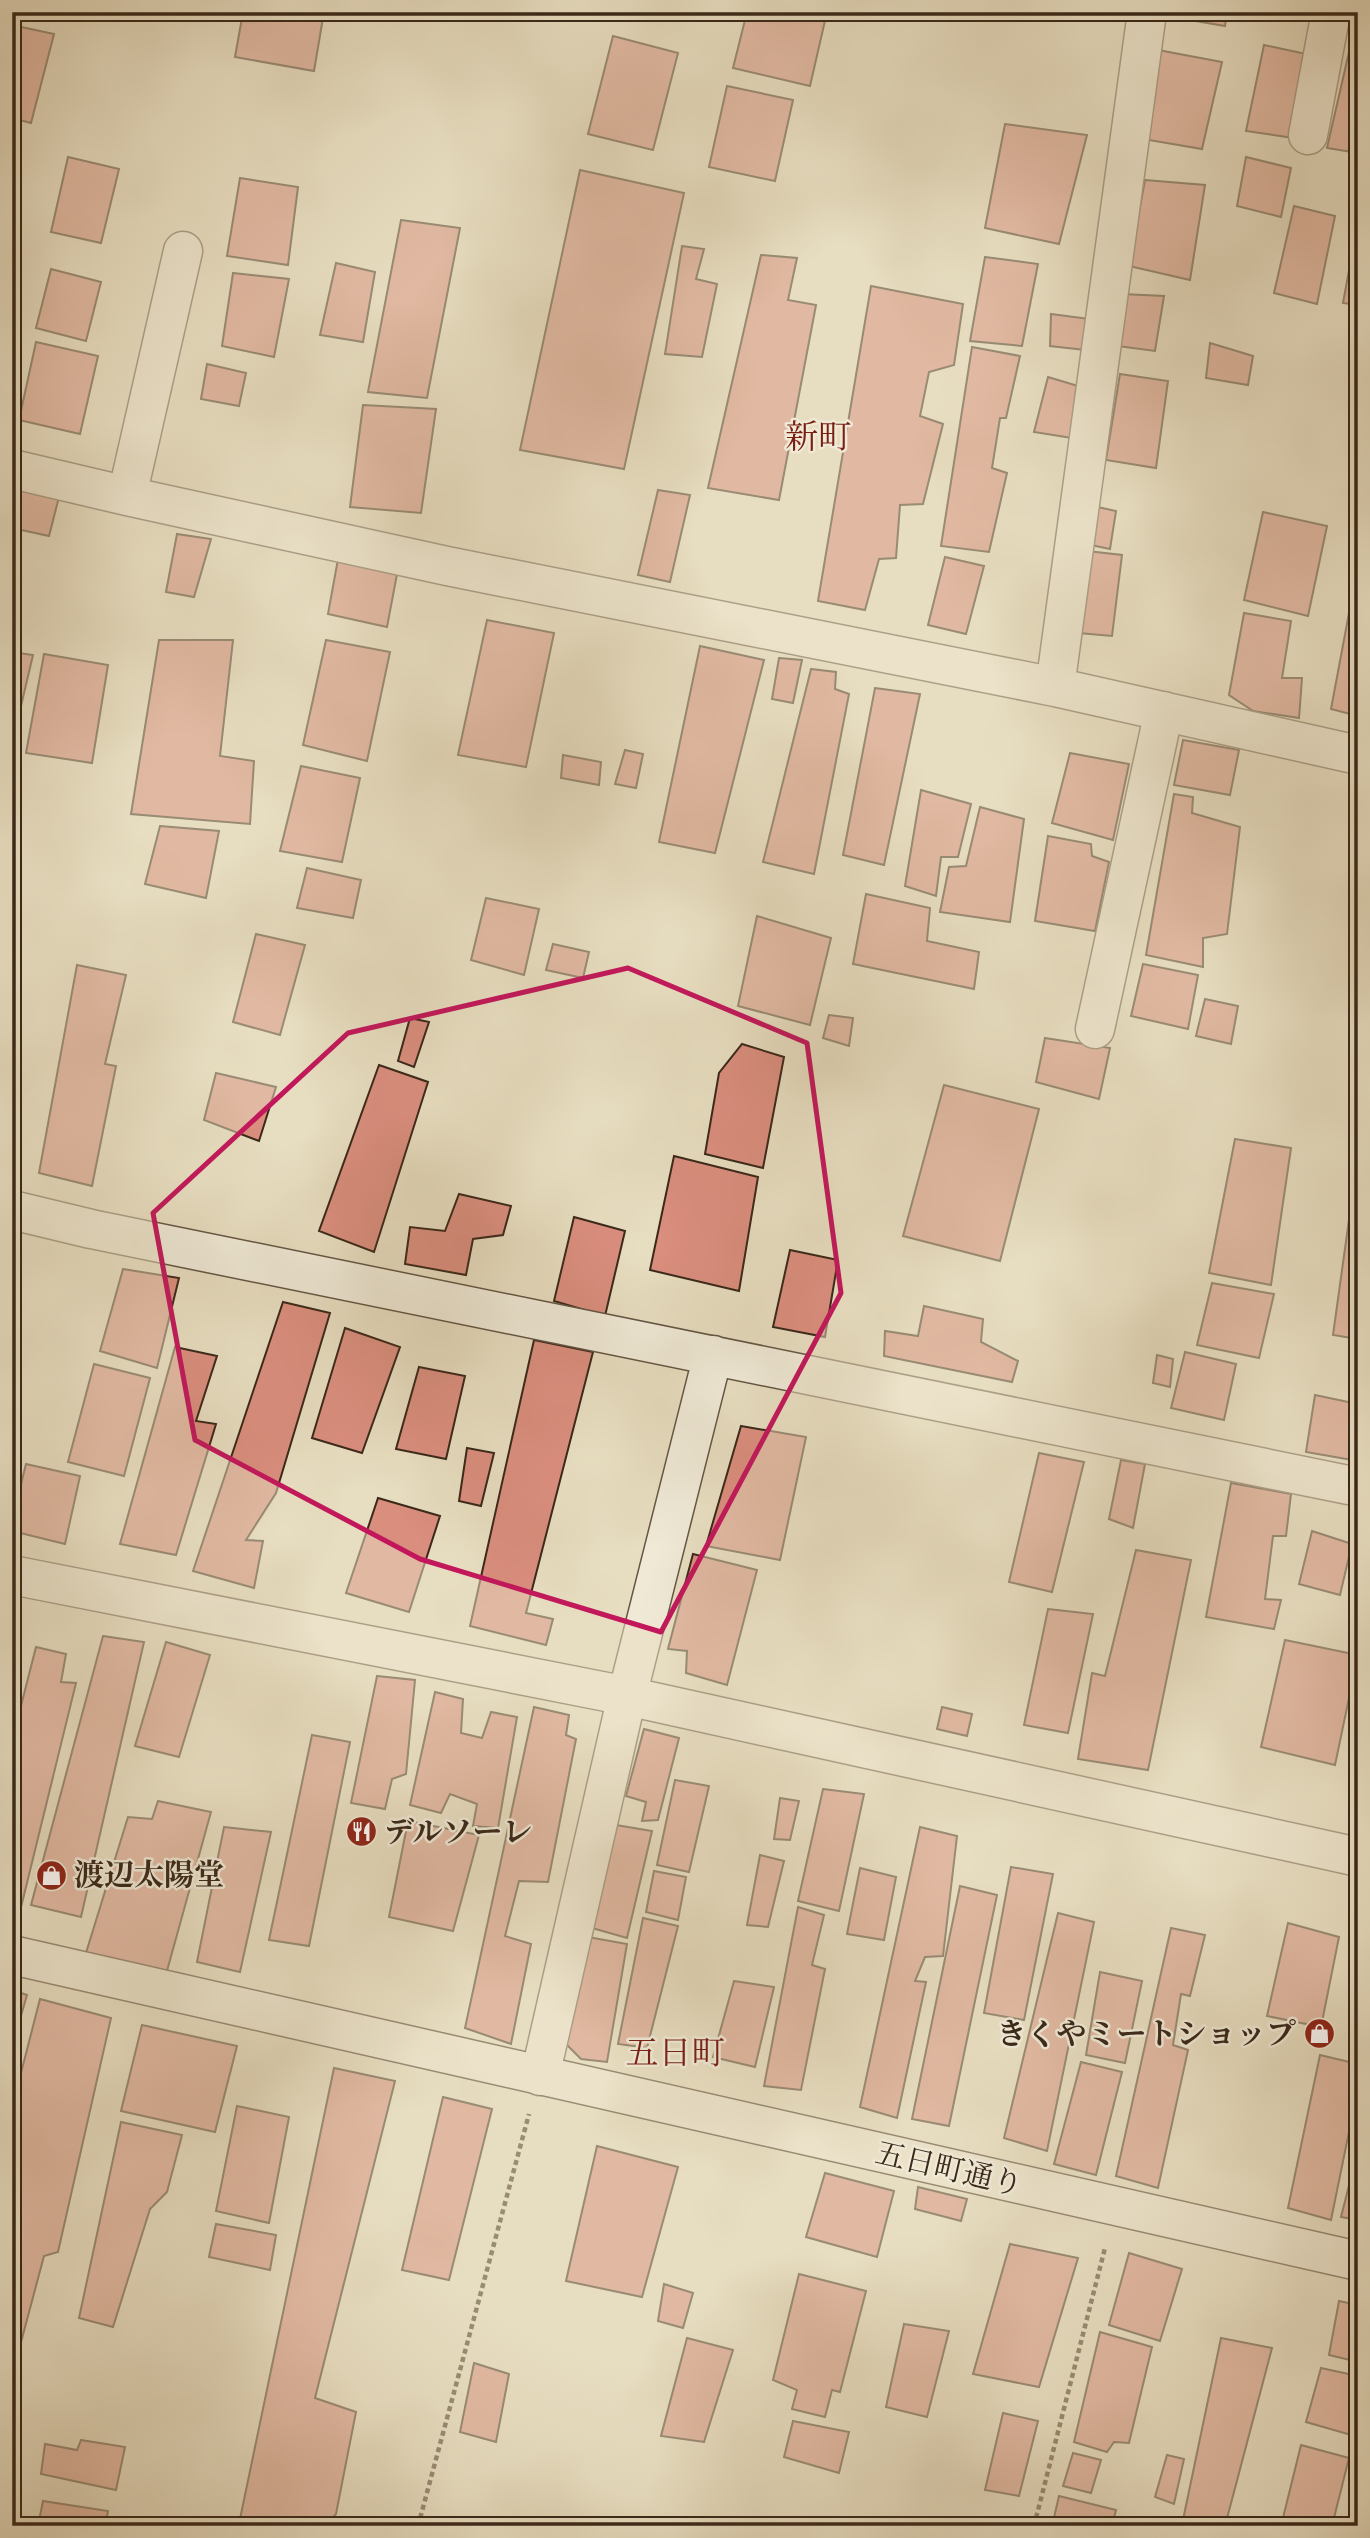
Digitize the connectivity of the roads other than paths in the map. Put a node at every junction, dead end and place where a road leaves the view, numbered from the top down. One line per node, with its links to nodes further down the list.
1 (1147, 12): 7 (street)
2 (1331, 12): 3 (street)
3 (1308, 135)
4 (183, 251): 6 (street)
5 (12, 469): 6 (street)
6 (127, 496): 7 (street)
7 (1055, 687): 8 (street)
8 (1164, 712): 9 (street); 10 (street)
9 (1358, 755)
10 (1095, 1029)
11 (12, 1210): 12 (street)
12 (713, 1355): 13 (street); 15 (street)
13 (1358, 1487)
14 (12, 1575): 15 (street)
15 (627, 1696): 16 (street); 18 (street)
16 (1358, 1857)
17 (12, 1955): 18 (street, 五日町通り)
18 (540, 2076): 19 (street, 五日町通り)
19 (1358, 2261)

